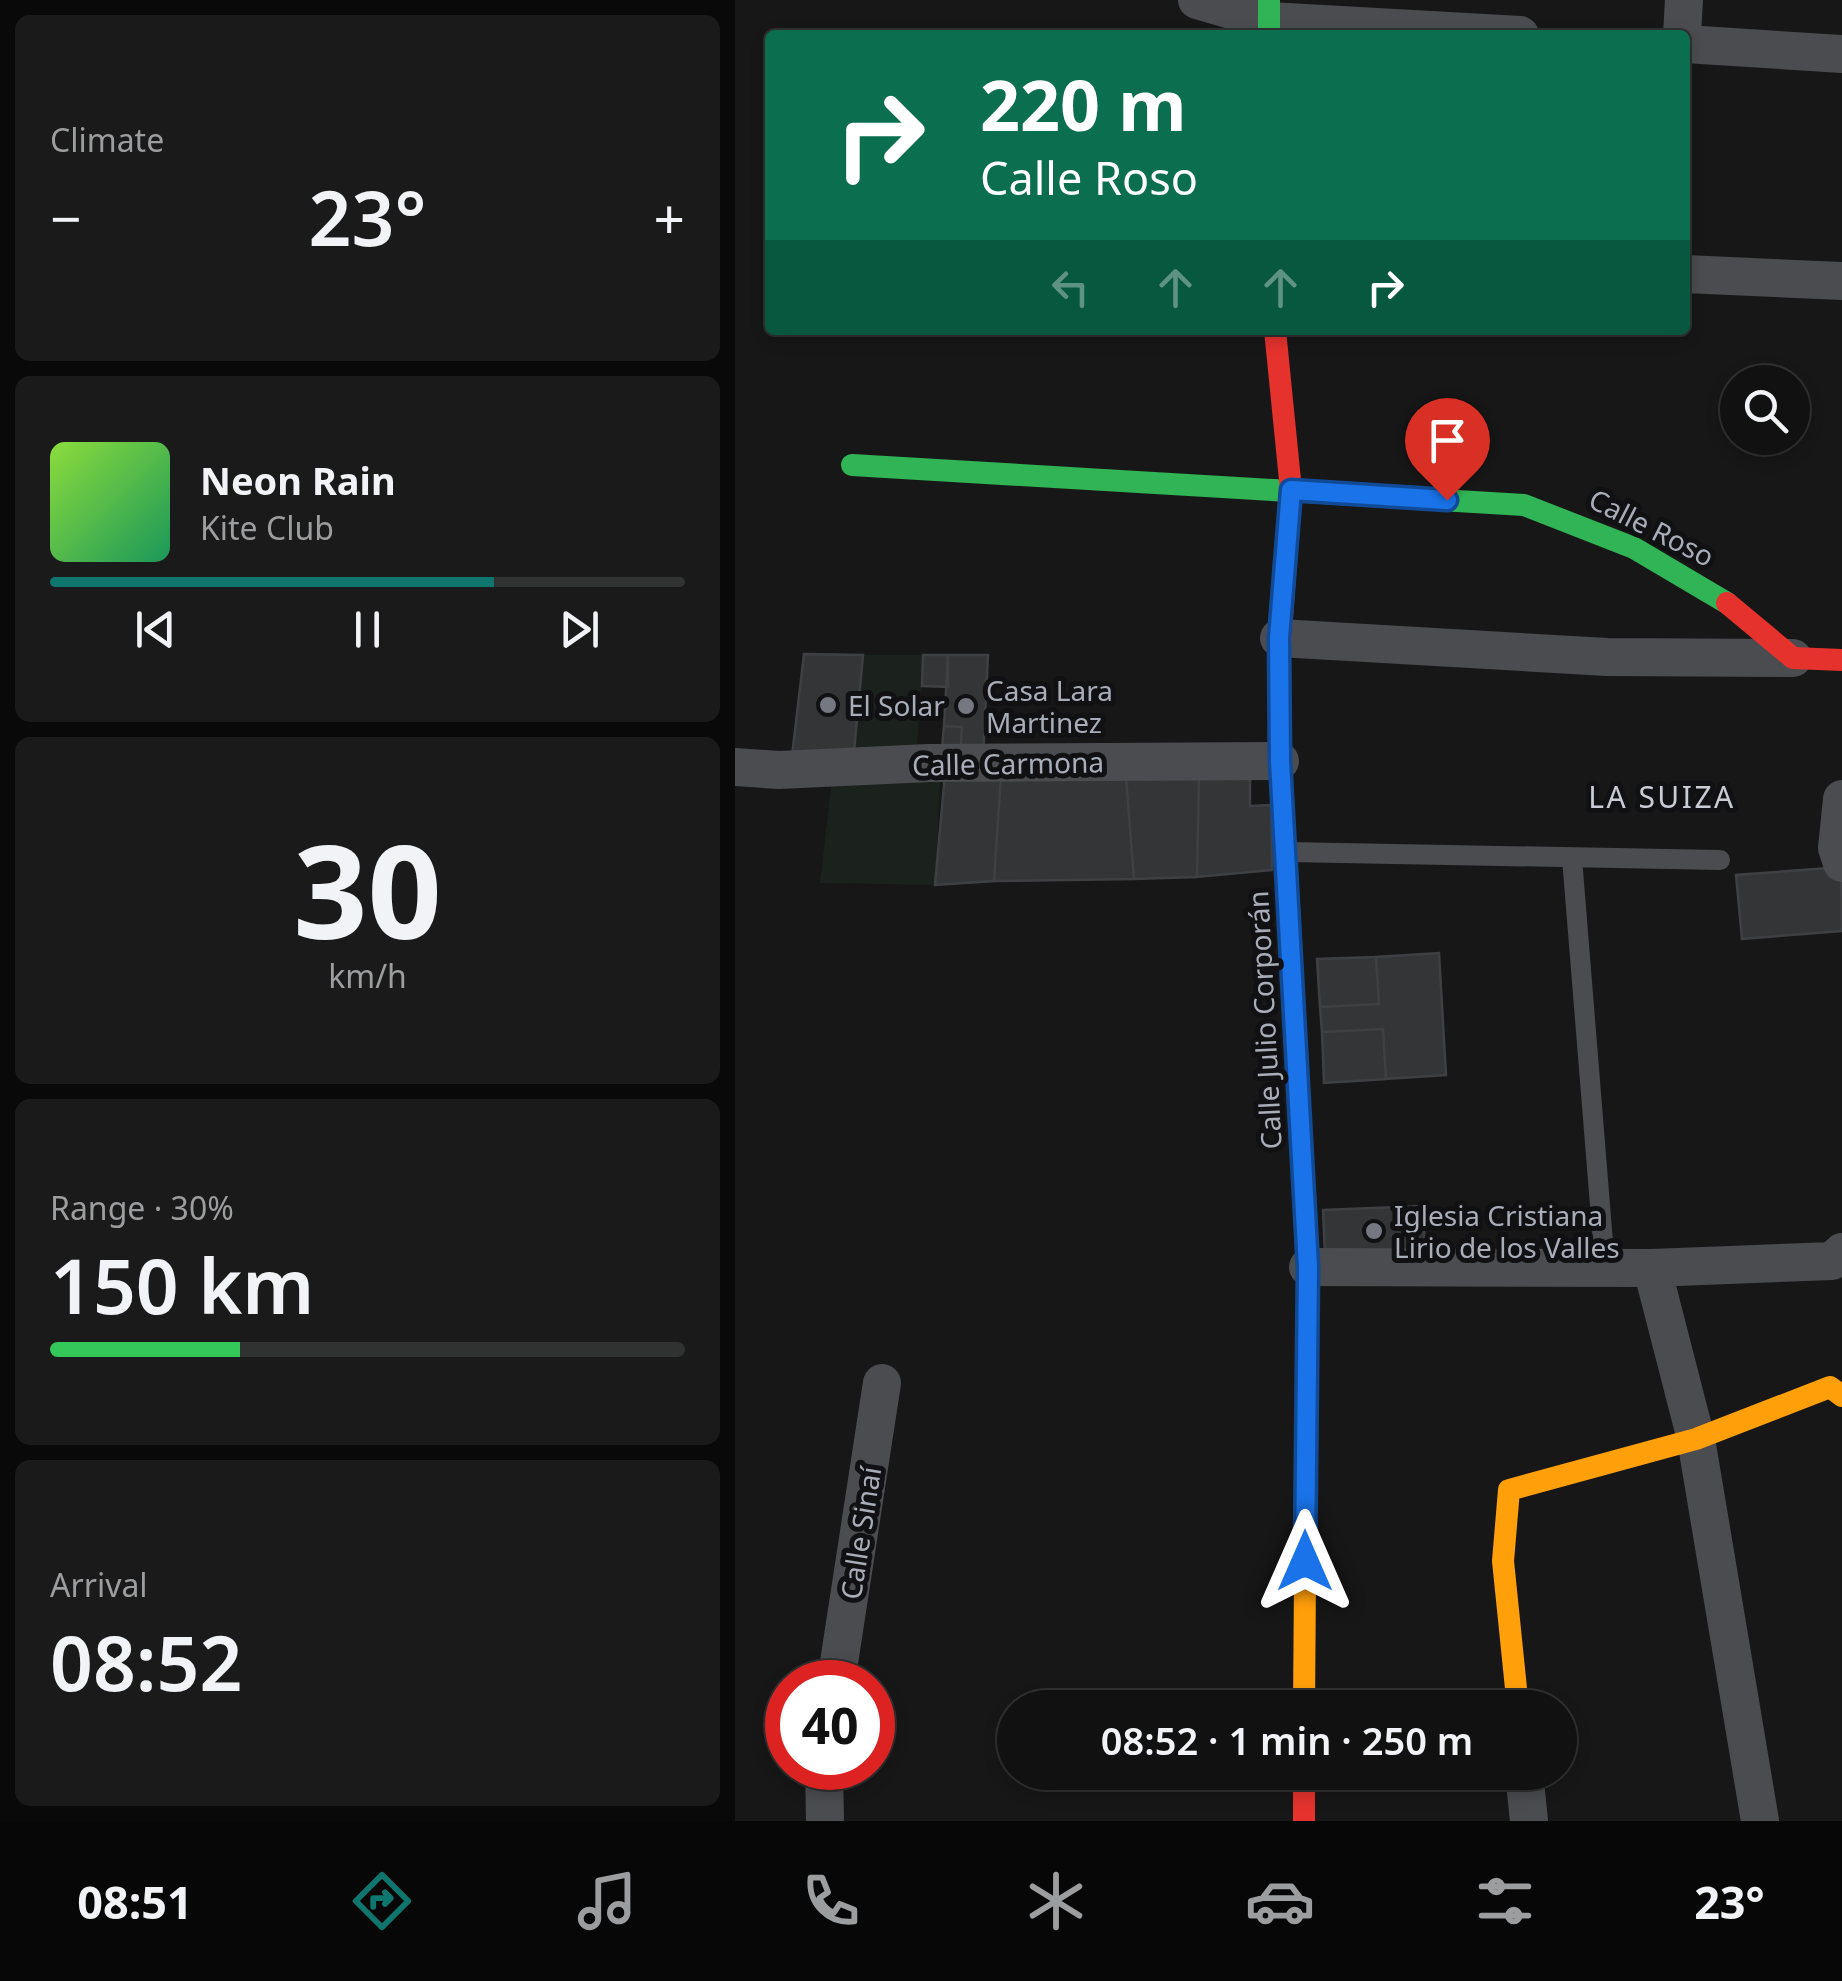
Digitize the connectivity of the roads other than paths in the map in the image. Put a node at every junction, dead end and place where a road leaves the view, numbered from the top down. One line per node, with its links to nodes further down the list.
1 (1197, 0): 4 (street)
2 (1684, 0): 6 (street)
3 (1478, 16): 4 (street); 5 (street)
4 (1269, 18)
5 (1509, 30)
6 (1681, 30)
7 (1690, 44): 8 (street)
8 (1842, 54)
9 (1690, 274): 10 (street)
10 (1842, 281)
11 (1276, 335): 13 (street, Calle Julio Corporán)
12 (851, 466): 13 (street, Calle Roso)
13 (1291, 490): 14 (street, Calle Julio Corporán); 15 (street, Calle Roso)
14 (1279, 638): 15 (street); 17 (street, Calle Julio Corporán)
15 (1793, 658): 16 (street)
16 (1842, 660)
17 (1280, 761): 18 (street, Calle Carmona); 20 (street, Calle Julio Corporán)
18 (735, 767)
19 (1842, 799): 23 (street)
20 (1285, 852): 21 (lane); 25 (street, Calle Julio Corporán)
21 (1572, 858): 22 (lane); 26 (lane)
22 (1720, 860)
23 (1842, 863)
24 (1842, 1252): 27 (street)
25 (1308, 1267): 26 (street); 32 (street, Calle Julio Corporán)
26 (1605, 1267): 27 (street)
27 (1651, 1268): 30 (street)
28 (882, 1382): 31 (street, Calle Sinaí)
29 (1842, 1396): 30 (street)
30 (1696, 1439): 33 (street); 40 (street)
31 (839, 1660)
32 (1305, 1690)
33 (1515, 1690)
34 (824, 1790): 37 (street)
35 (1304, 1790): 38 (street)
36 (1526, 1790): 39 (street)
37 (825, 1821)
38 (1304, 1821)
39 (1529, 1821)
40 (1761, 1821)

